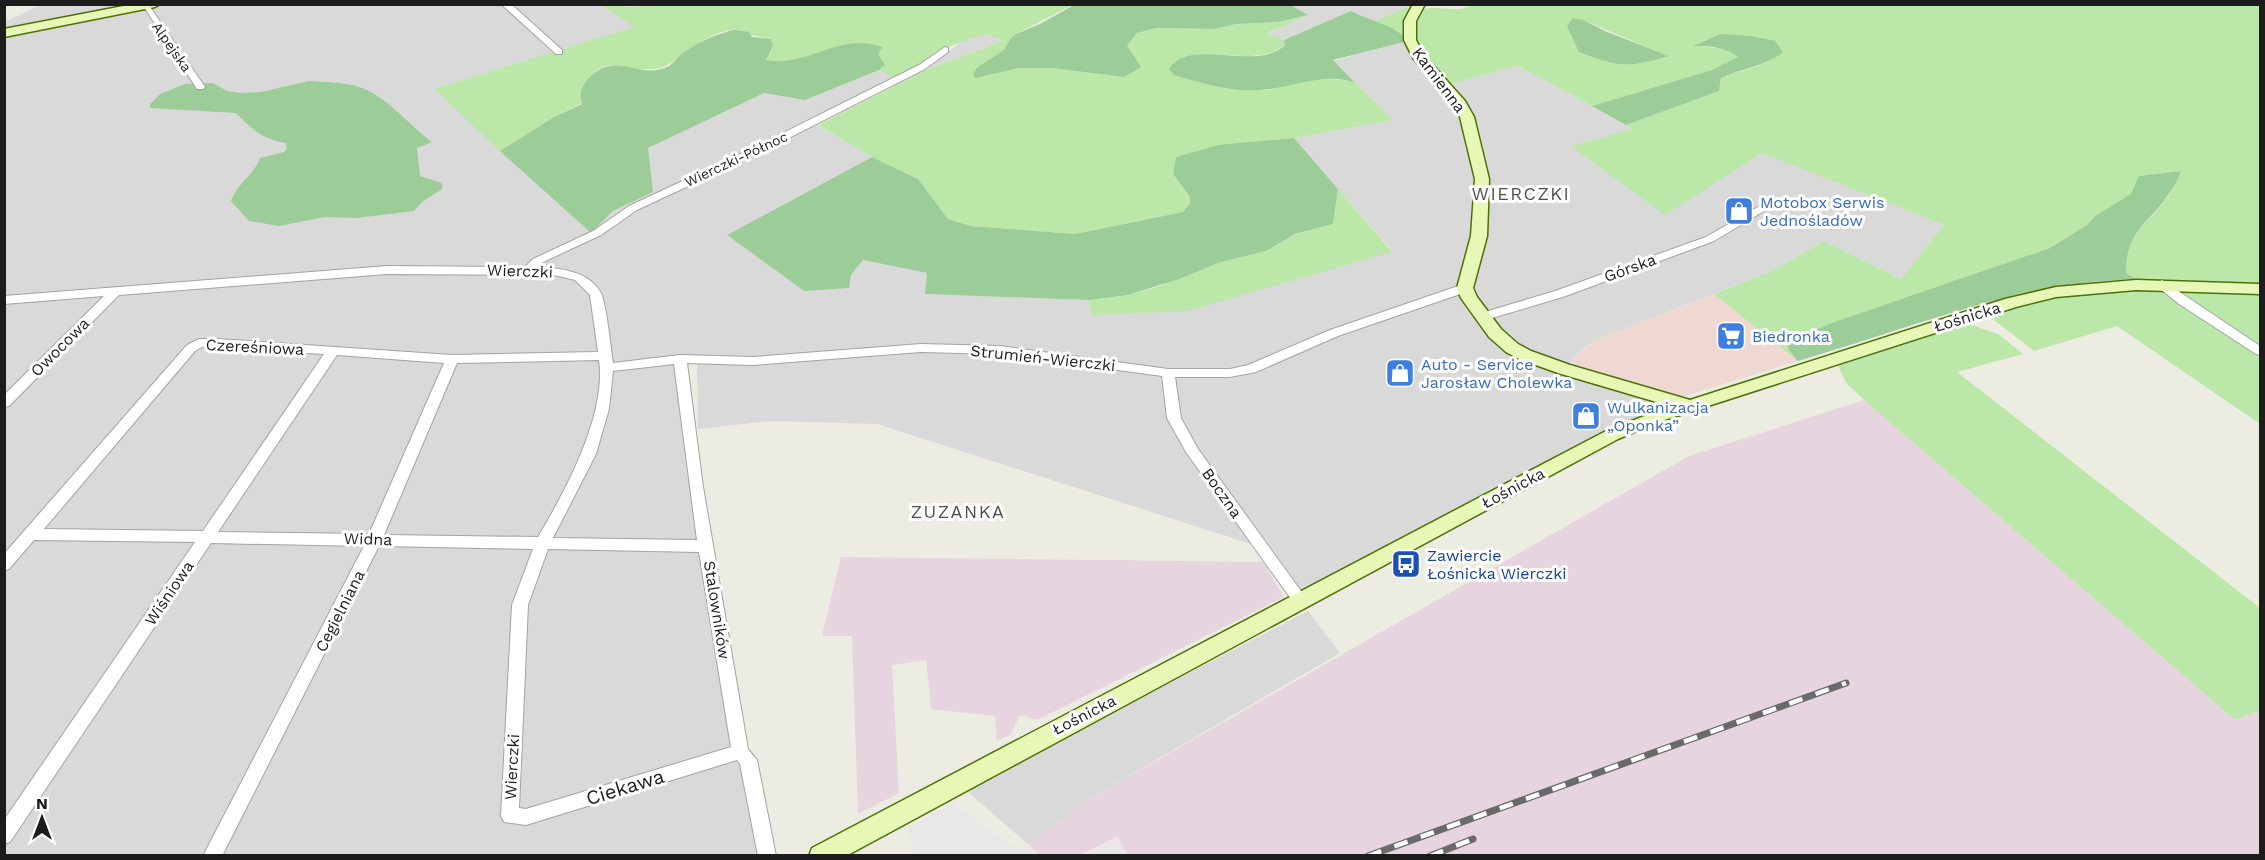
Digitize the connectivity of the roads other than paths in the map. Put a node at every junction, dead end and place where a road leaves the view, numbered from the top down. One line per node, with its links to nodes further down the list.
1 (505, 4): 6 (street)
2 (1419, 4): 11 (street, Kamienna)
3 (150, 5): 4 (street); 7 (street, Alpejska)
4 (4, 33)
5 (945, 50): 9 (street, Wierczki-Północ)
6 (559, 52)
7 (200, 87)
8 (1770, 203): 15 (street, Górska)
9 (529, 270): 13 (street, Wierczki); 20 (street, Wierczki)
10 (2162, 284): 12 (street, Łośnicka); 17 (street); 23 (street, Łośnicka)
11 (1465, 288): 15 (street); 21 (street, Strumień-Wierczki)
12 (2260, 289)
13 (116, 291): 14 (street, Wierczki); 22 (street, Owocowa)
14 (4, 300)
15 (1482, 316): 23 (street)
16 (333, 351): 18 (street, Czereśniowa); 24 (street, Czereśniowa); 25 (street, Wiśniowa)
17 (2260, 351)
18 (452, 359): 20 (street, Czereśniowa); 26 (street, Cegielniana)
19 (680, 359): 20 (street, Strumień-Wierczki); 21 (street, Strumień-Wierczki); 28 (street, Stalowników)
20 (606, 362): 27 (street, Wierczki)
21 (1168, 373): 30 (street, Boczna)
22 (4, 403)
23 (1687, 405): 30 (street, Łośnicka)
24 (30, 534): 25 (street, Widna); 29 (street, Czereśniowa)
25 (207, 536): 26 (street, Widna); 33 (street, Wiśniowa)
26 (375, 540): 27 (street, Widna); 34 (street, Cegielniana)
27 (542, 544): 28 (street, Widna); 32 (street, Wierczki)
28 (706, 546): 31 (street, Stalowników)
29 (4, 565)
30 (1301, 602): 36 (street, Łośnicka)
31 (740, 752): 32 (street, Ciekawa); 35 (street, Stalowników)
32 (510, 816)
33 (4, 836)
34 (212, 855)
35 (767, 855)
36 (821, 855)

